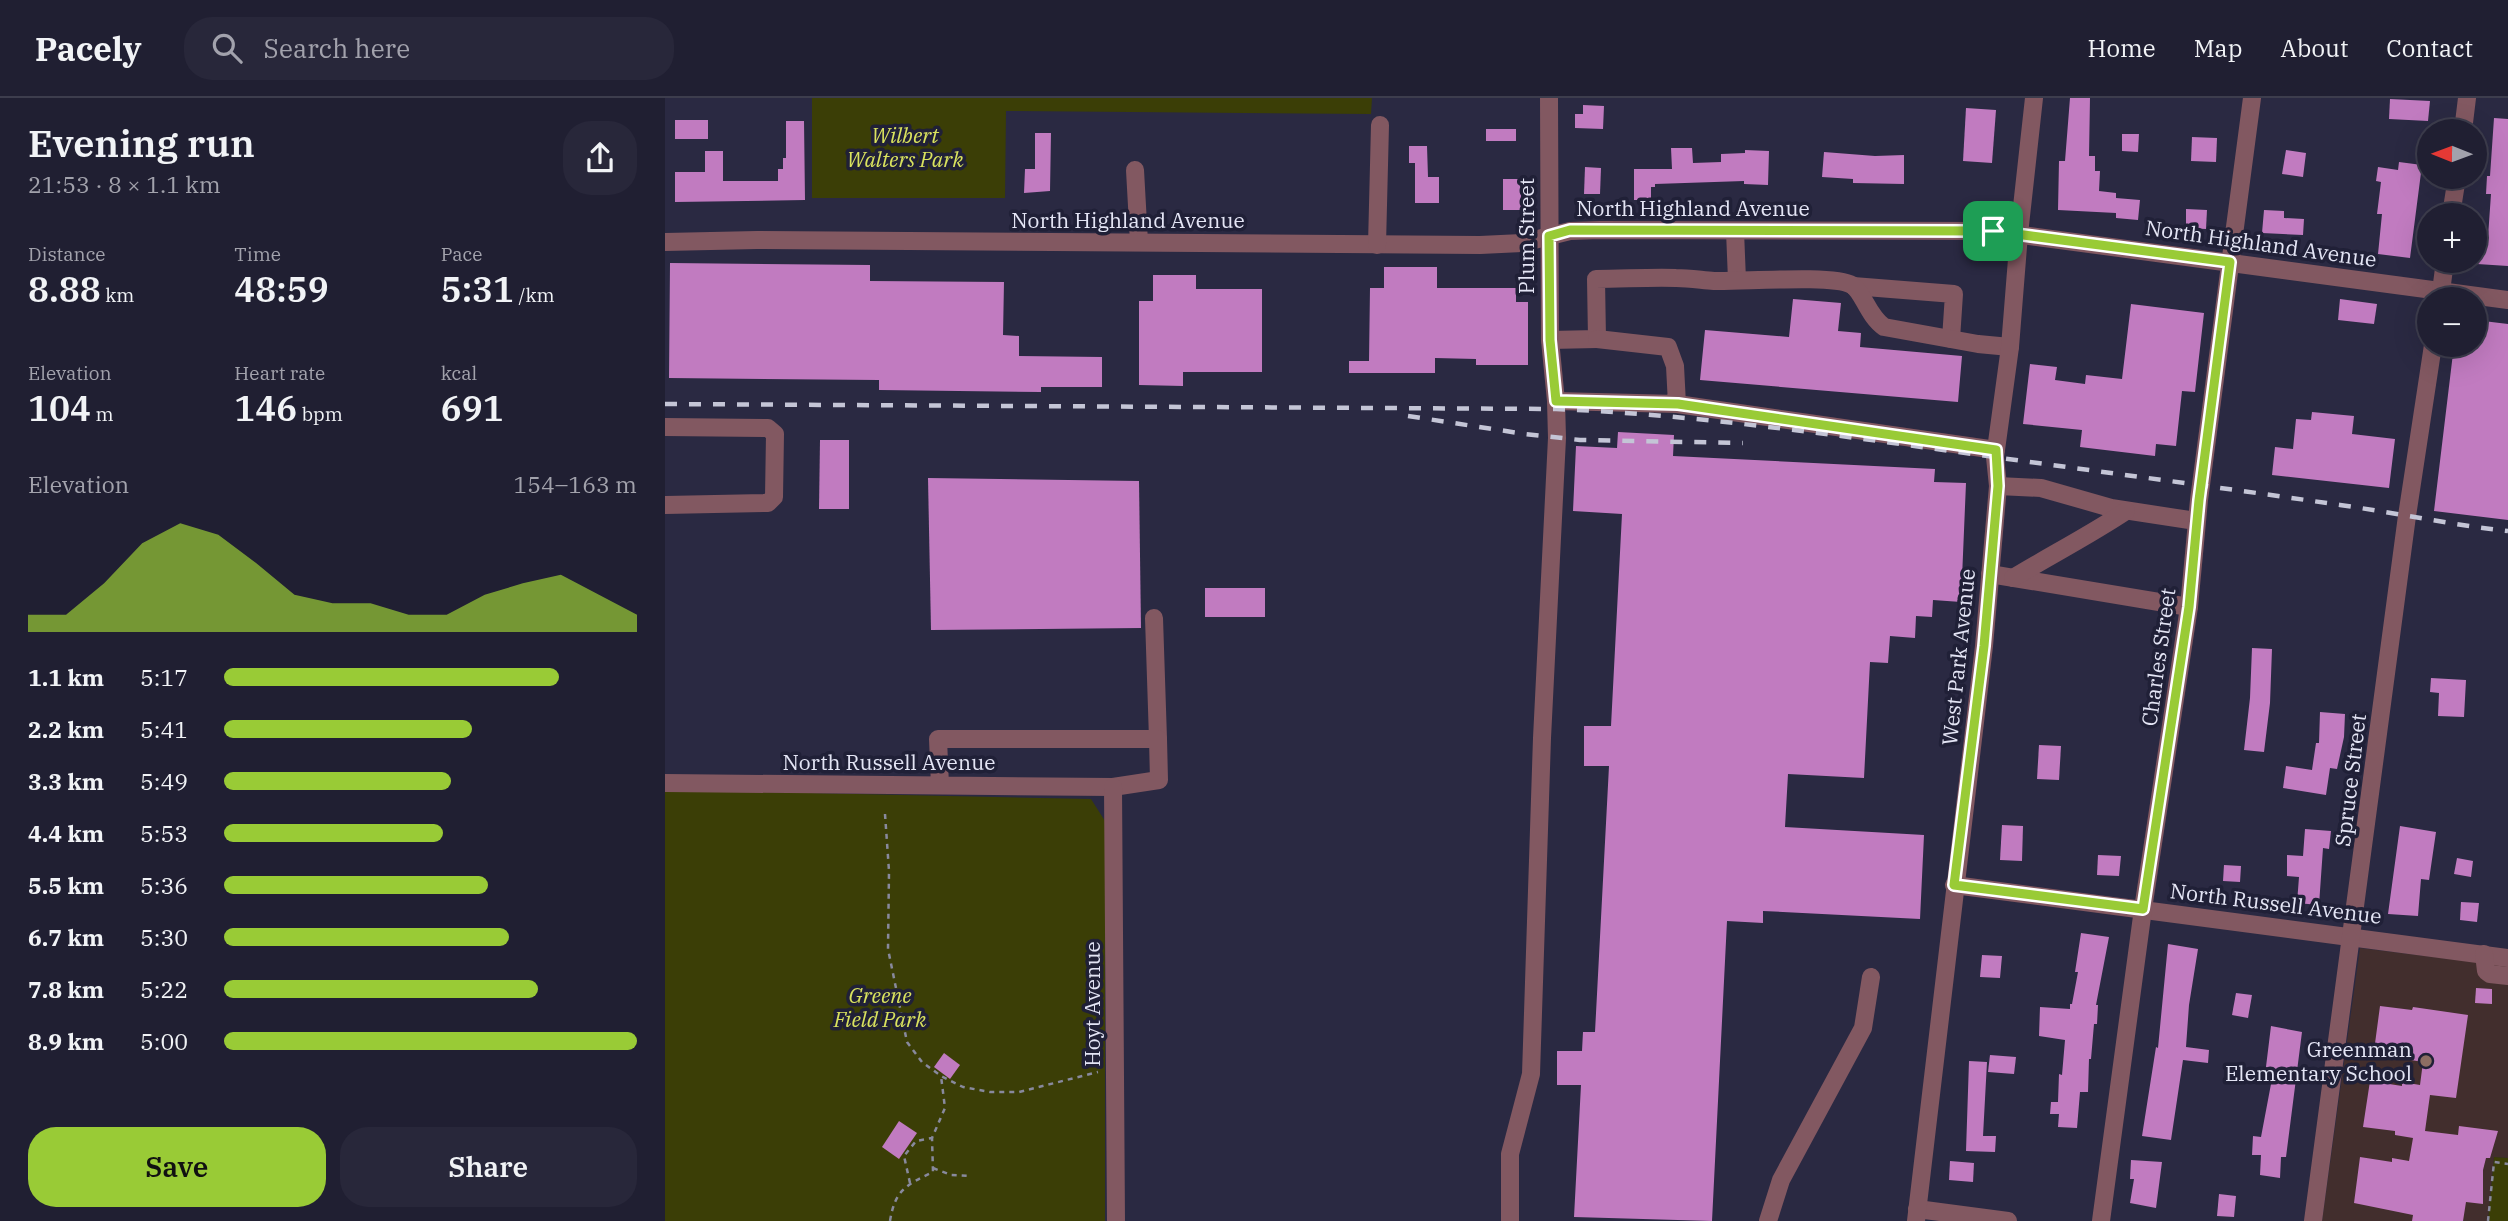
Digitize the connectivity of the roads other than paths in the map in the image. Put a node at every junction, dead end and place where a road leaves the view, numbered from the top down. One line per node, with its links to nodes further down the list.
1 (1549, 98): 10 (street, Plum Street)
2 (2034, 98): 9 (street, West Park Avenue)
3 (2252, 98): 14 (street, Charles Street)
4 (2467, 98): 5 (street)
5 (2464, 119)
6 (1380, 125): 13 (street)
7 (1135, 170): 12 (street)
8 (1735, 230): 9 (street, North Highland Avenue); 10 (street, North Highland Avenue); 15 (street)
9 (2019, 234): 14 (street, North Highland Avenue); 23 (street, West Park Avenue)
10 (1549, 236): 13 (street, North Highland Avenue); 21 (street, Plum Street)
11 (665, 242): 12 (street, North Highland Avenue)
12 (1139, 242): 13 (street, North Highland Avenue)
13 (1377, 245)
14 (2230, 262): 17 (street, North Highland Avenue); 32 (street, Charles Street)
15 (1737, 281): 16 (street); 22 (street)
16 (1853, 286): 20 (street); 20 (street)
17 (2417, 291)
18 (2487, 298): 19 (street, North Highland Avenue)
19 (2508, 300)
20 (1951, 339): 23 (street)
21 (1550, 340): 22 (street); 25 (street, Plum Street)
22 (1597, 340): 26 (street)
23 (2010, 347): 28 (street, West Park Avenue)
24 (2431, 357): 43 (street, Spruce Street)
25 (1556, 401): 26 (street); 50 (street, Plum Street)
26 (1678, 404): 28 (street)
27 (665, 427): 30 (street)
28 (1996, 450): 29 (street, West Park Avenue)
29 (1998, 486): 31 (street); 33 (street, West Park Avenue)
30 (665, 505)
31 (2126, 511): 32 (street); 34 (street)
32 (2196, 521): 35 (street, Charles Street)
33 (1990, 574): 34 (street); 41 (street, West Park Avenue)
34 (2013, 578): 35 (street)
35 (2189, 607): 42 (street, Charles Street)
36 (1154, 618): 37 (street)
37 (1158, 739): 39 (street); 40 (street, North Russell Avenue)
38 (665, 783): 39 (street, North Russell Avenue)
39 (940, 785): 40 (street, North Russell Avenue)
40 (1113, 787): 49 (street, Hoyt Avenue)
41 (1954, 885): 42 (street, North Russell Avenue); 48 (street, West Park Avenue)
42 (2143, 909): 43 (street, North Russell Avenue); 53 (street, Charles Street)
43 (2353, 936): 44 (street, North Russell Avenue); 54 (street, Spruce Street)
44 (2484, 954): 45 (street, North Russell Avenue); 47 (street)
45 (2508, 958)
46 (1871, 976): 51 (street)
47 (2508, 976)
48 (1917, 1215): 52 (street)
49 (1117, 1221)
50 (1510, 1221)
51 (1768, 1221)
52 (2008, 1221)
53 (2101, 1221)
54 (2313, 1221)

